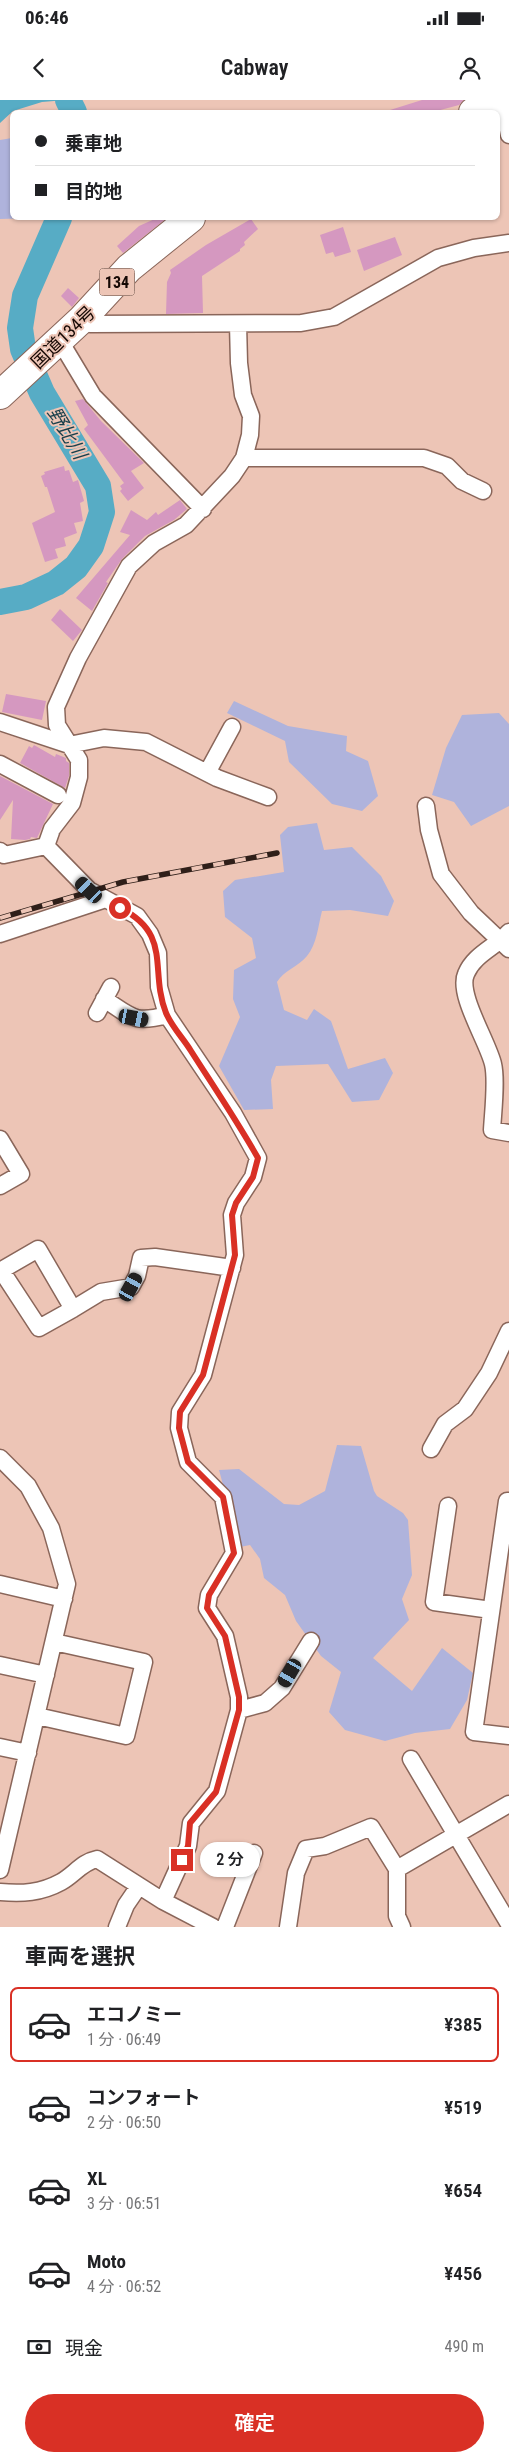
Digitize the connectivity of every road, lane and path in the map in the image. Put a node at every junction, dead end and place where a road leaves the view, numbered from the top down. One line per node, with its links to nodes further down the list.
1 (506, 103): 2 (highway); 3 (street)
2 (480, 110)
3 (509, 135)
4 (189, 220): 6 (highway, 国道134号 / 134)
5 (509, 243): 7 (street)
6 (82, 319): 7 (street); 8 (highway, 国道134号 / 134)
7 (238, 324): 10 (street)
8 (54, 347): 9 (highway, 国道134号 / 134); 12 (street)
9 (5, 389)
10 (244, 458): 11 (street); 12 (street)
11 (483, 491)
12 (203, 509): 15 (street)
13 (0, 722): 15 (street)
14 (232, 727): 17 (street)
15 (69, 744): 17 (street); 21 (street)
16 (0, 764): 18 (street)
17 (207, 773): 19 (street)
18 (58, 795)
19 (268, 797)
20 (426, 806): 25 (street)
21 (46, 846): 22 (street); 23 (street)
22 (0, 851)
23 (103, 900): 24 (street); 27 (street)
24 (0, 934)
25 (506, 941): 28 (street)
26 (104, 1000): 27 (street)
27 (167, 1016): 31 (street)
28 (509, 1133)
29 (0, 1139): 30 (street)
30 (0, 1186)
31 (232, 1268): 33 (street); 46 (street)
32 (1, 1271): 33 (street); 33 (street)
33 (73, 1309)
34 (509, 1331): 35 (street)
35 (431, 1449)
36 (0, 1458): 40 (street)
37 (509, 1501): 41 (street)
38 (448, 1506): 41 (street)
39 (0, 1584): 40 (street)
40 (64, 1599): 43 (street)
41 (490, 1610): 48 (street)
42 (311, 1641): 46 (street)
43 (54, 1642): 45 (street); 47 (street)
44 (0, 1665): 45 (street)
45 (46, 1675): 47 (street)
46 (239, 1710): 60 (street)
47 (36, 1716): 50 (street)
48 (509, 1736)
49 (0, 1747): 50 (street)
50 (28, 1753): 53 (street)
51 (411, 1759): 54 (street)
52 (509, 1804): 54 (street)
53 (5, 1826): 57 (street)
54 (455, 1835): 56 (street); 61 (street)
55 (254, 1853): 64 (street)
56 (398, 1869): 65 (street); 66 (street)
57 (0, 1870)
58 (139, 1886): 59 (street); 60 (street); 62 (street)
59 (0, 1892)
60 (163, 1901): 63 (street)
61 (509, 1924)
62 (116, 1927)
63 (213, 1927)
64 (225, 1927)
65 (288, 1927)
66 (402, 1927)

